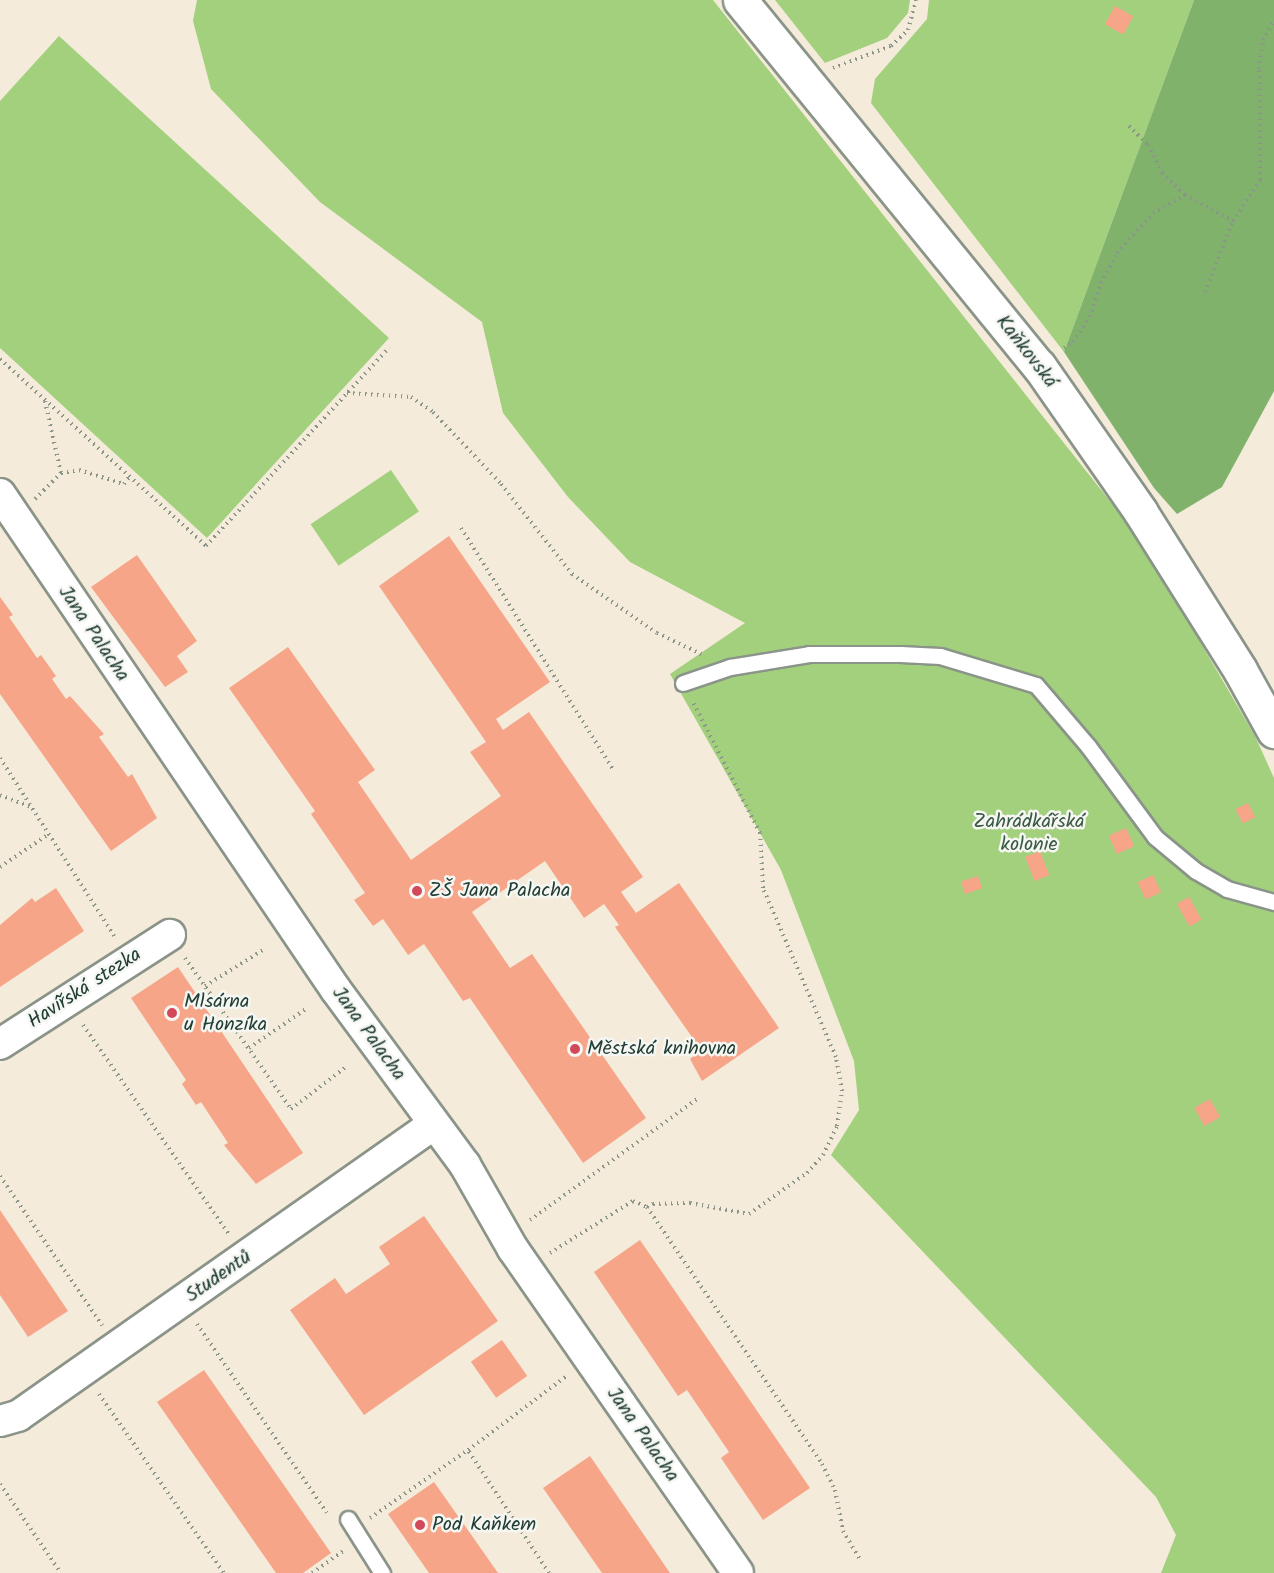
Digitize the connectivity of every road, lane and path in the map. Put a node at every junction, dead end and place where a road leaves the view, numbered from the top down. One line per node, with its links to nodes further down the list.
1 (741, 0): 4 (street, Kaňkovská)
2 (916, 0): 4 (path)
3 (1274, 21): 7 (path)
4 (807, 78): 11 (street, Kaňkovská)
5 (1129, 126): 6 (path)
6 (1185, 195): 7 (path); 11 (path)
7 (1233, 221): 8 (path)
8 (1205, 292)
9 (389, 348): 12 (path)
10 (0, 359): 13 (path)
11 (1039, 366): 21 (street, Kaňkovská)
12 (346, 393): 15 (path); 19 (path)
13 (45, 400): 14 (path); 15 (path)
14 (61, 473): 15 (path); 17 (path)
15 (129, 477)
16 (0, 494): 39 (street, Jana Palacha)
17 (32, 502)
18 (461, 528): 23 (path)
19 (729, 668): 20 (lane); 28 (lane)
20 (683, 683): 41 (path)
21 (1274, 732)
22 (0, 758): 25 (path)
23 (612, 768)
24 (0, 795): 25 (path)
25 (32, 807): 26 (path)
26 (49, 834): 27 (path); 31 (path)
27 (0, 867)
28 (1274, 902)
29 (175, 943): 31 (street, Havířská stezka); 32 (path)
30 (263, 950): 32 (path)
31 (130, 960): 33 (street, Havířská stezka)
32 (206, 986): 36 (path)
33 (66, 1001): 35 (street, Havířská stezka); 43 (path)
34 (306, 1009): 36 (path)
35 (0, 1044)
36 (249, 1048): 37 (path)
37 (347, 1066)
38 (697, 1099): 42 (path)
39 (434, 1124): 44 (street, Jana Palacha); 49 (street, Studentů)
40 (0, 1176): 46 (path)
41 (647, 1208): 44 (path); 53 (path)
42 (524, 1224)
43 (235, 1244)
44 (527, 1268): 47 (street, Jana Palacha)
45 (190, 1315): 52 (path)
46 (107, 1333)
47 (589, 1360): 50 (path); 59 (street, Jana Palacha)
48 (91, 1384): 55 (path)
49 (0, 1421)
50 (468, 1450): 52 (path); 58 (path)
51 (0, 1485): 54 (path)
52 (355, 1529): 56 (path); 57 (lane)
53 (861, 1561)
54 (61, 1573)
55 (224, 1573)
56 (312, 1573)
57 (382, 1573)
58 (549, 1573)
59 (738, 1573)

